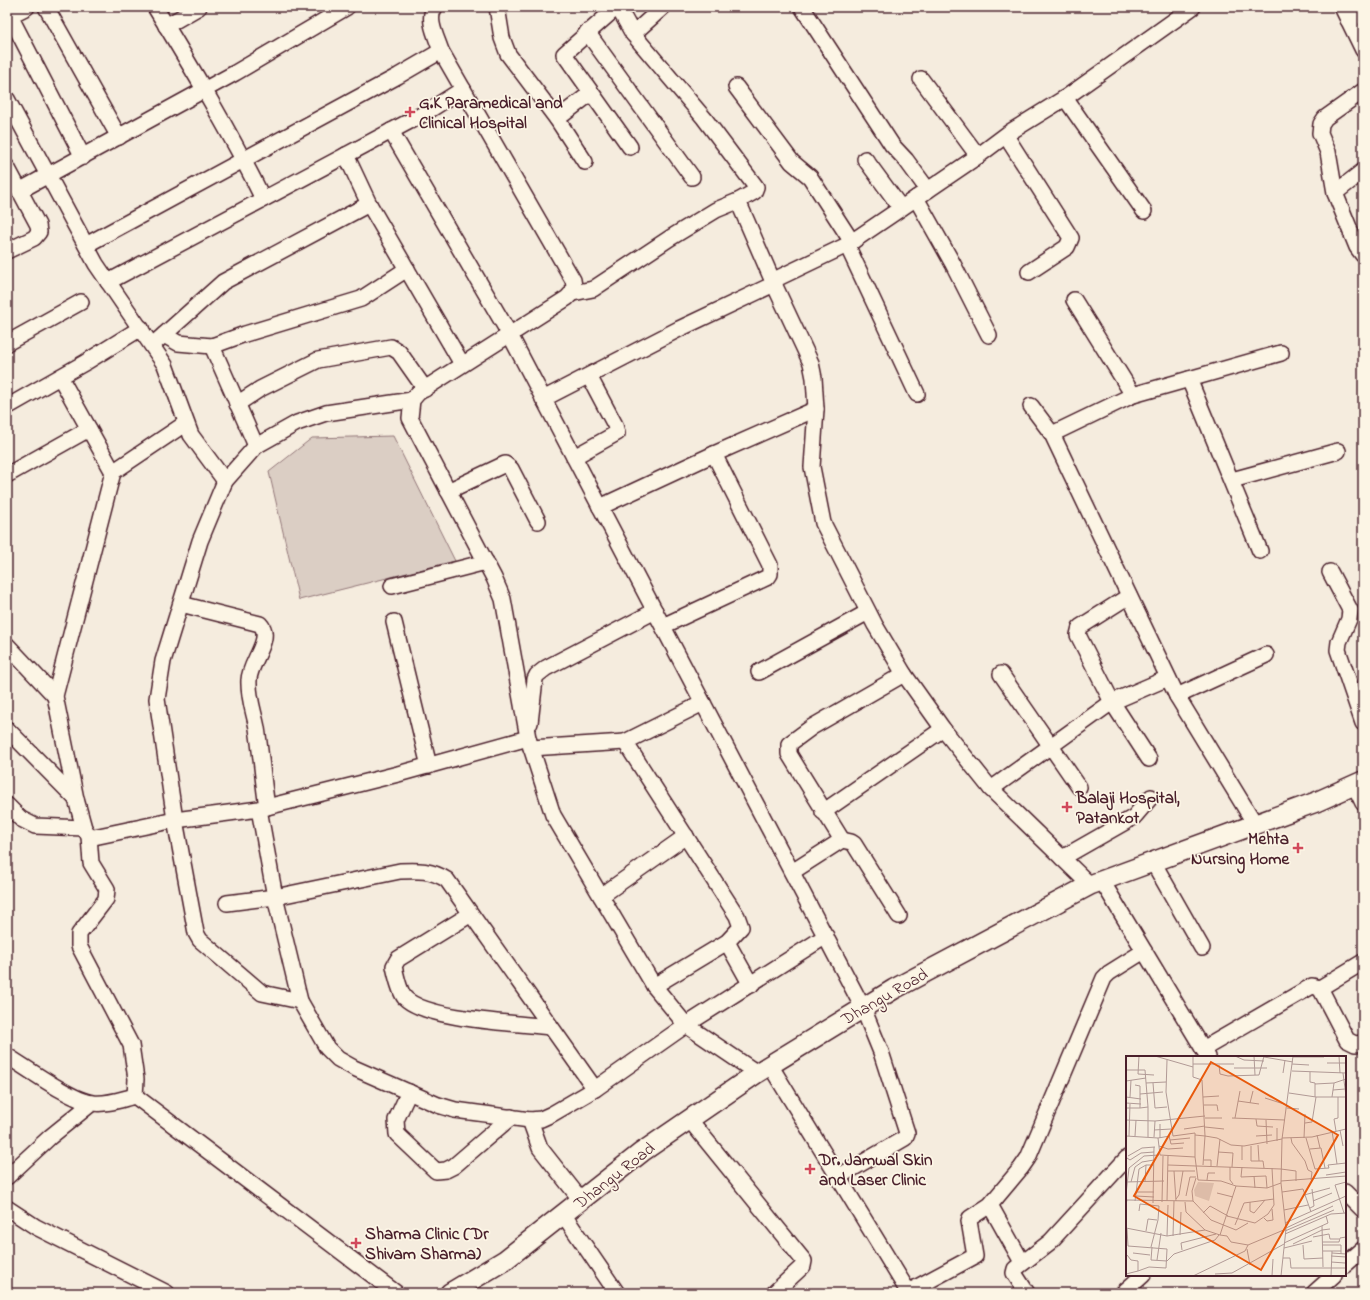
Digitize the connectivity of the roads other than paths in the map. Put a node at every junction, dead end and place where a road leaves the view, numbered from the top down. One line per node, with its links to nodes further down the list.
1 (27, 7): 15 (street)
2 (46, 7): 32 (street)
3 (155, 7): 16 (street)
4 (199, 7): 16 (street)
5 (347, 7): 12 (street)
6 (496, 7): 29 (street)
7 (617, 7): 17 (street); 18 (street)
8 (664, 7): 18 (street)
9 (802, 7): 44 (street)
10 (1193, 7): 27 (street)
11 (431, 9): 20 (street)
12 (327, 12): 24 (street)
13 (1345, 13): 14 (street); 19 (street)
14 (1363, 14)
15 (8, 17): 36 (street)
16 (166, 26): 24 (street)
17 (587, 32): 26 (street); 43 (street)
18 (633, 34): 49 (street)
19 (1361, 44)
20 (441, 51): 23 (street); 38 (street)
21 (921, 79): 35 (street)
22 (736, 87): 53 (street)
23 (463, 89): 30 (street); 61 (street)
24 (205, 90): 32 (street); 38 (street)
25 (1363, 91): 46 (street)
26 (591, 93): 29 (street); 33 (street)
27 (1065, 98): 31 (street); 52 (street)
28 (7, 99): 42 (street)
29 (557, 119): 39 (street)
30 (391, 131): 34 (street); 66 (street)
31 (1006, 136): 35 (street); 58 (street)
32 (119, 137): 36 (street)
33 (630, 147)
34 (346, 155): 48 (street); 50 (street)
35 (978, 156): 44 (street)
36 (83, 157): 42 (street)
37 (865, 159): 51 (street)
38 (244, 160): 48 (street); 54 (street)
39 (586, 162)
40 (7, 167): 45 (street)
41 (1363, 171): 46 (street)
42 (48, 176): 45 (street); 54 (street)
43 (692, 177)
44 (928, 190): 47 (street)
45 (19, 191): 55 (street)
46 (1335, 193): 56 (street)
47 (916, 198): 51 (street); 67 (street)
48 (263, 199): 59 (street)
49 (738, 201): 60 (street); 61 (street)
50 (369, 204): 57 (street); 65 (street)
51 (901, 208): 53 (street)
52 (1144, 211)
53 (849, 243): 60 (street); 77 (street)
54 (86, 245): 59 (street)
55 (7, 251)
56 (1362, 253)
57 (407, 270): 70 (street); 72 (street)
58 (1028, 272)
59 (108, 282): 64 (street)
60 (774, 284): 73 (street); 84 (street)
61 (573, 292): 66 (street)
62 (1074, 300): 78 (street)
63 (81, 302): 68 (street)
64 (140, 328): 69 (street); 74 (street)
65 (164, 335): 69 (street); 70 (street)
66 (510, 335): 72 (street); 79 (street)
67 (989, 335)
68 (7, 343)
69 (152, 346): 85 (street)
70 (212, 346): 81 (street)
71 (1281, 353): 75 (street)
72 (462, 364): 76 (street)
73 (588, 376): 79 (street); 91 (street)
74 (60, 377): 83 (street); 86 (street)
75 (1189, 379): 78 (street); 94 (street)
76 (425, 389): 80 (street); 81 (street)
77 (917, 394)
78 (1133, 395): 87 (street)
79 (543, 399): 91 (street)
80 (412, 400): 88 (street); 96 (street)
81 (237, 404): 88 (street)
82 (1031, 406): 87 (street)
83 (7, 407)
84 (816, 409): 90 (street); 106 (street)
85 (186, 423): 92 (street); 95 (street)
86 (89, 429): 92 (street); 93 (street)
87 (1052, 434): 103 (street)
88 (256, 446): 95 (street)
89 (1338, 451): 94 (street)
90 (714, 454): 97 (street); 108 (street)
91 (574, 457): 97 (street)
92 (112, 472): 115 (street)
93 (7, 475)
94 (1232, 480): 99 (street)
95 (225, 481): 104 (street)
96 (448, 491): 98 (street); 100 (street)
97 (600, 508): 105 (street)
98 (538, 521)
99 (1260, 551)
100 (486, 562): 102 (street); 123 (street)
101 (1330, 572): 119 (street)
102 (392, 586)
103 (1129, 596): 114 (street); 117 (street)
104 (181, 604): 134 (street); 136 (street)
105 (655, 611): 108 (street); 123 (street)
106 (868, 612): 111 (street); 112 (street)
107 (394, 622): 126 (street)
108 (662, 626): 118 (street)
109 (7, 644): 115 (street)
110 (1266, 655): 116 (street)
111 (759, 672)
112 (904, 674): 121 (street); 135 (street)
113 (1001, 674): 124 (street)
114 (1168, 678): 116 (street); 117 (street)
115 (56, 696): 131 (street)
116 (1177, 696): 137 (street)
117 (1112, 702): 124 (street); 125 (street)
118 (703, 703): 122 (street); 143 (street)
119 (1363, 723)
120 (7, 729): 131 (street)
121 (943, 729): 129 (street); 135 (street)
122 (625, 742): 123 (street); 139 (street)
123 (529, 743): 126 (street); 145 (street)
124 (1052, 746): 128 (street); 129 (street)
125 (1149, 759)
126 (429, 766): 134 (street)
127 (1359, 784): 132 (street); 137 (street, Dhangu Road)
128 (1079, 787)
129 (991, 789): 141 (street)
130 (1152, 797): 141 (street)
131 (76, 799): 138 (street)
132 (1363, 803)
133 (7, 805): 138 (street)
134 (263, 808): 136 (street); 146 (street)
135 (823, 812): 140 (street)
136 (175, 820): 138 (street); 158 (street)
137 (1255, 824): 142 (street, Dhangu Road)
138 (86, 832): 168 (street)
139 (686, 836): 145 (street); 151 (street)
140 (842, 840): 143 (street); 149 (street)
141 (1062, 858): 144 (street)
142 (1152, 862): 144 (street, Dhangu Road); 152 (street)
143 (792, 872): 150 (street)
144 (1096, 883): 153 (street); 159 (street, Dhangu Road)
145 (601, 896): 156 (street)
146 (275, 897): 147 (street); 148 (street); 158 (street)
147 (227, 903)
148 (471, 914): 161 (street); 161 (street)
149 (899, 916)
150 (826, 936): 155 (street); 159 (street)
151 (728, 942): 155 (street); 156 (street)
152 (1202, 948)
153 (1144, 951): 163 (street); 178 (street)
154 (1363, 962): 157 (street)
155 (751, 985): 160 (street)
156 (654, 986): 160 (street)
157 (1320, 988): 162 (street); 163 (street)
158 (300, 1001): 167 (street)
159 (863, 1008): 165 (street, Dhangu Road); 175 (street)
160 (686, 1025): 165 (street); 166 (street)
161 (550, 1027): 166 (street)
162 (1363, 1043)
163 (1206, 1053)
164 (7, 1056): 169 (street)
165 (763, 1069): 171 (street, Dhangu Road); 175 (street)
166 (595, 1089): 172 (street)
167 (409, 1092): 170 (street); 170 (street)
168 (135, 1096): 169 (street); 190 (street)
169 (92, 1103): 174 (street)
170 (511, 1118): 172 (street)
171 (689, 1119): 177 (street, Dhangu Road); 192 (street)
172 (530, 1120): 177 (street)
173 (1126, 1159): 183 (street)
174 (7, 1177)
175 (838, 1177): 188 (street)
176 (1346, 1193): 180 (street)
177 (581, 1200): 181 (street, Dhangu Road)
178 (990, 1205): 183 (street); 188 (street)
179 (7, 1208): 189 (street)
180 (1363, 1210)
181 (563, 1214): 187 (street, Dhangu Road); 191 (street)
182 (1363, 1249): 184 (street)
183 (1022, 1262): 193 (street)
184 (1346, 1264)
185 (1142, 1276): 194 (street)
186 (1333, 1276): 195 (street)
187 (462, 1291)
188 (909, 1292)
189 (167, 1293)
190 (396, 1293)
191 (617, 1293)
192 (774, 1293)
193 (1026, 1293)
194 (1123, 1293)
195 (1314, 1293)

